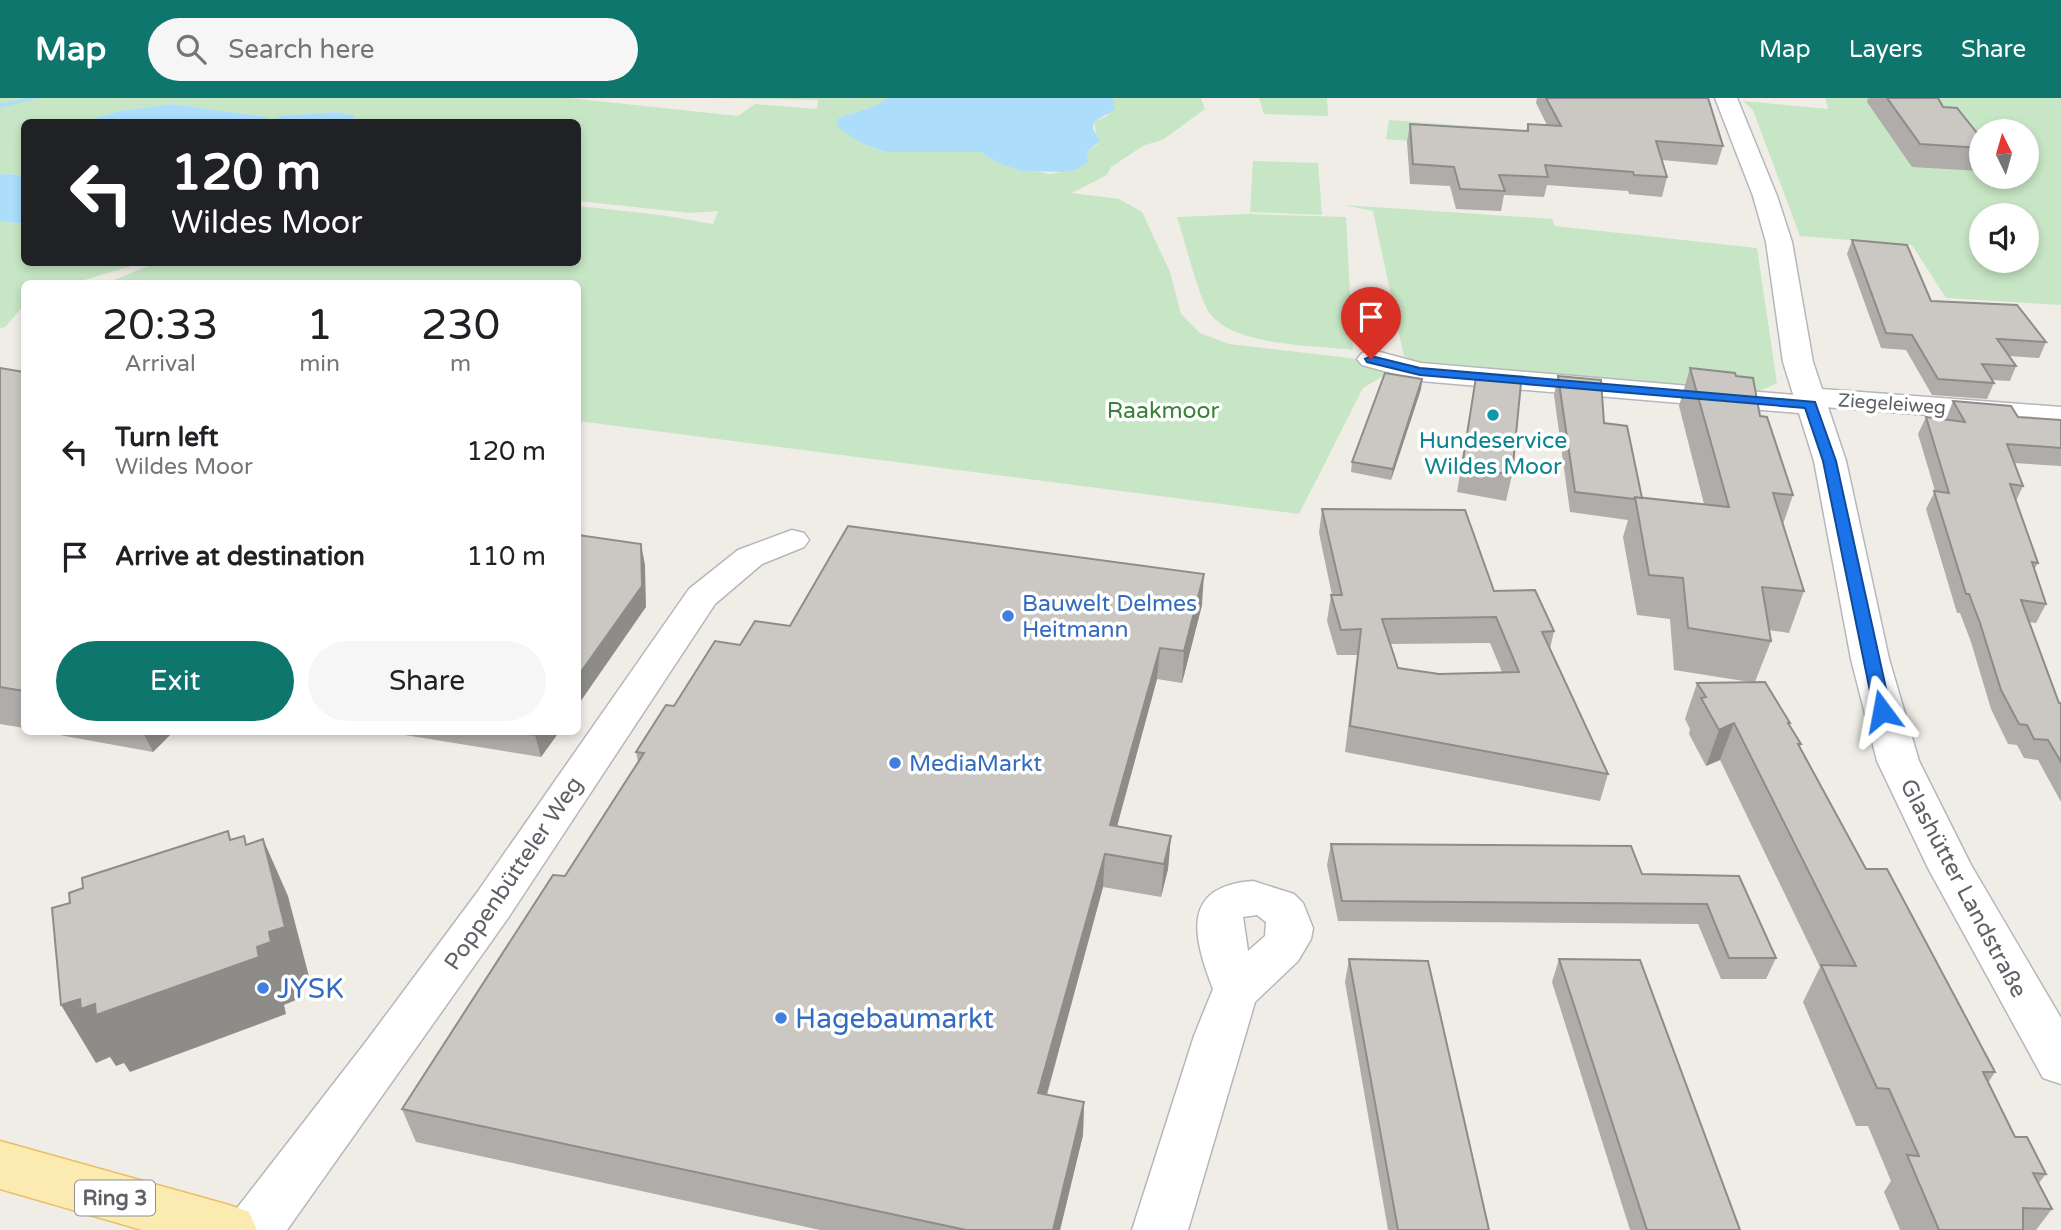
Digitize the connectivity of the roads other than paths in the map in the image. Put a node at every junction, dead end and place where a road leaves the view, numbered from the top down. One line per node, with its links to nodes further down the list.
1 (1726, 98): 3 (street, Glashütter Landstraße)
2 (1371, 359): 3 (street, Ziegeleiweg)
3 (1809, 401): 4 (street, Ziegeleiweg); 7 (street, Glashütter Landstraße)
4 (2061, 416)
5 (792, 540): 10 (street, Poppenbütteler Weg)
6 (1237, 988): 11 (street)
7 (2061, 1063)
8 (0, 1166): 9 (main road, Ring 3)
9 (229, 1230)
10 (254, 1230)
11 (1160, 1230)

